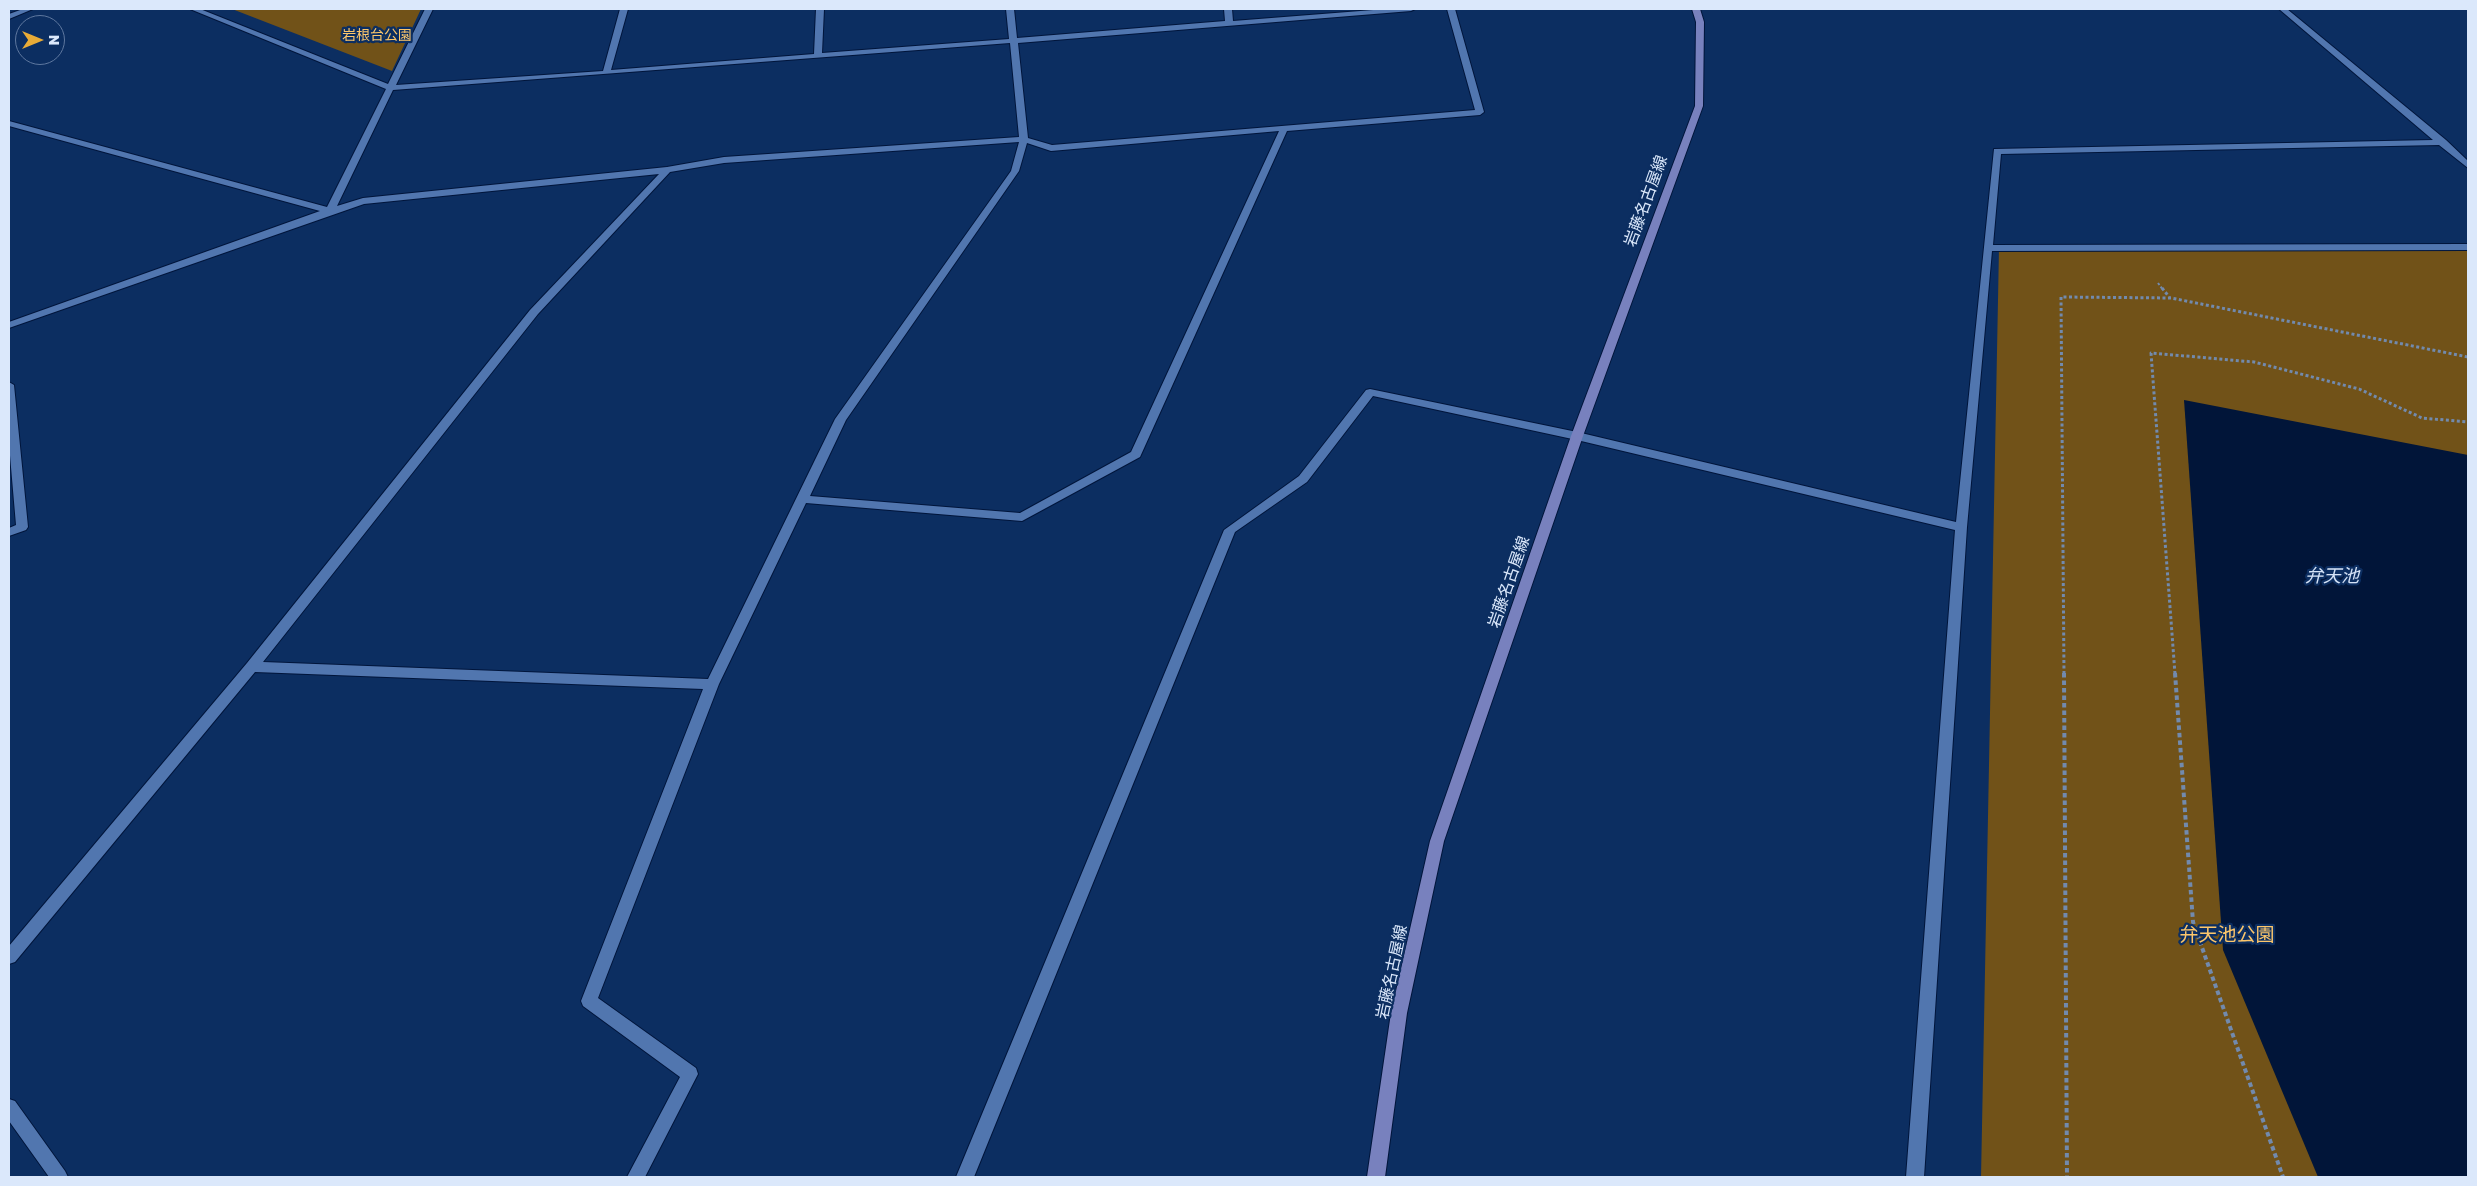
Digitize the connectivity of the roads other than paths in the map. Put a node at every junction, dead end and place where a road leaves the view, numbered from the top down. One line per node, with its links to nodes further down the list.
1 (29, 9): 12 (street)
2 (194, 9): 17 (street)
3 (428, 9): 17 (street)
4 (624, 9): 16 (street)
5 (820, 9): 15 (street)
6 (1010, 9): 14 (street)
7 (1228, 9): 13 (street)
8 (1411, 9): 13 (street)
9 (1451, 9): 19 (street)
10 (1696, 9): 29 (main road, 岩藤名古屋線)
11 (2283, 9): 21 (street)
12 (9, 17)
13 (1229, 24): 14 (street)
14 (1015, 41): 15 (street); 20 (street)
15 (818, 56): 16 (street)
16 (606, 73): 17 (street)
17 (390, 88): 24 (street)
18 (9, 123): 24 (street)
19 (1284, 129): 20 (street); 30 (street)
20 (1024, 139): 23 (street); 30 (street)
21 (2443, 142): 22 (street); 26 (street)
22 (2468, 164)
23 (667, 170): 24 (street); 33 (street)
24 (330, 211): 27 (street)
25 (2468, 246): 26 (street)
26 (1987, 248): 31 (street)
27 (9, 324)
28 (9, 385): 32 (street)
29 (1577, 436): 31 (street); 39 (street); 40 (main road, 岩藤名古屋線)
30 (802, 499): 34 (street)
31 (1961, 527): 41 (street)
32 (9, 532)
33 (252, 667): 34 (street); 35 (street)
34 (712, 684): 38 (street)
35 (9, 957)
36 (9, 1107): 37 (street)
37 (59, 1177)
38 (636, 1177)
39 (965, 1177)
40 (1376, 1177)
41 (1915, 1177)

